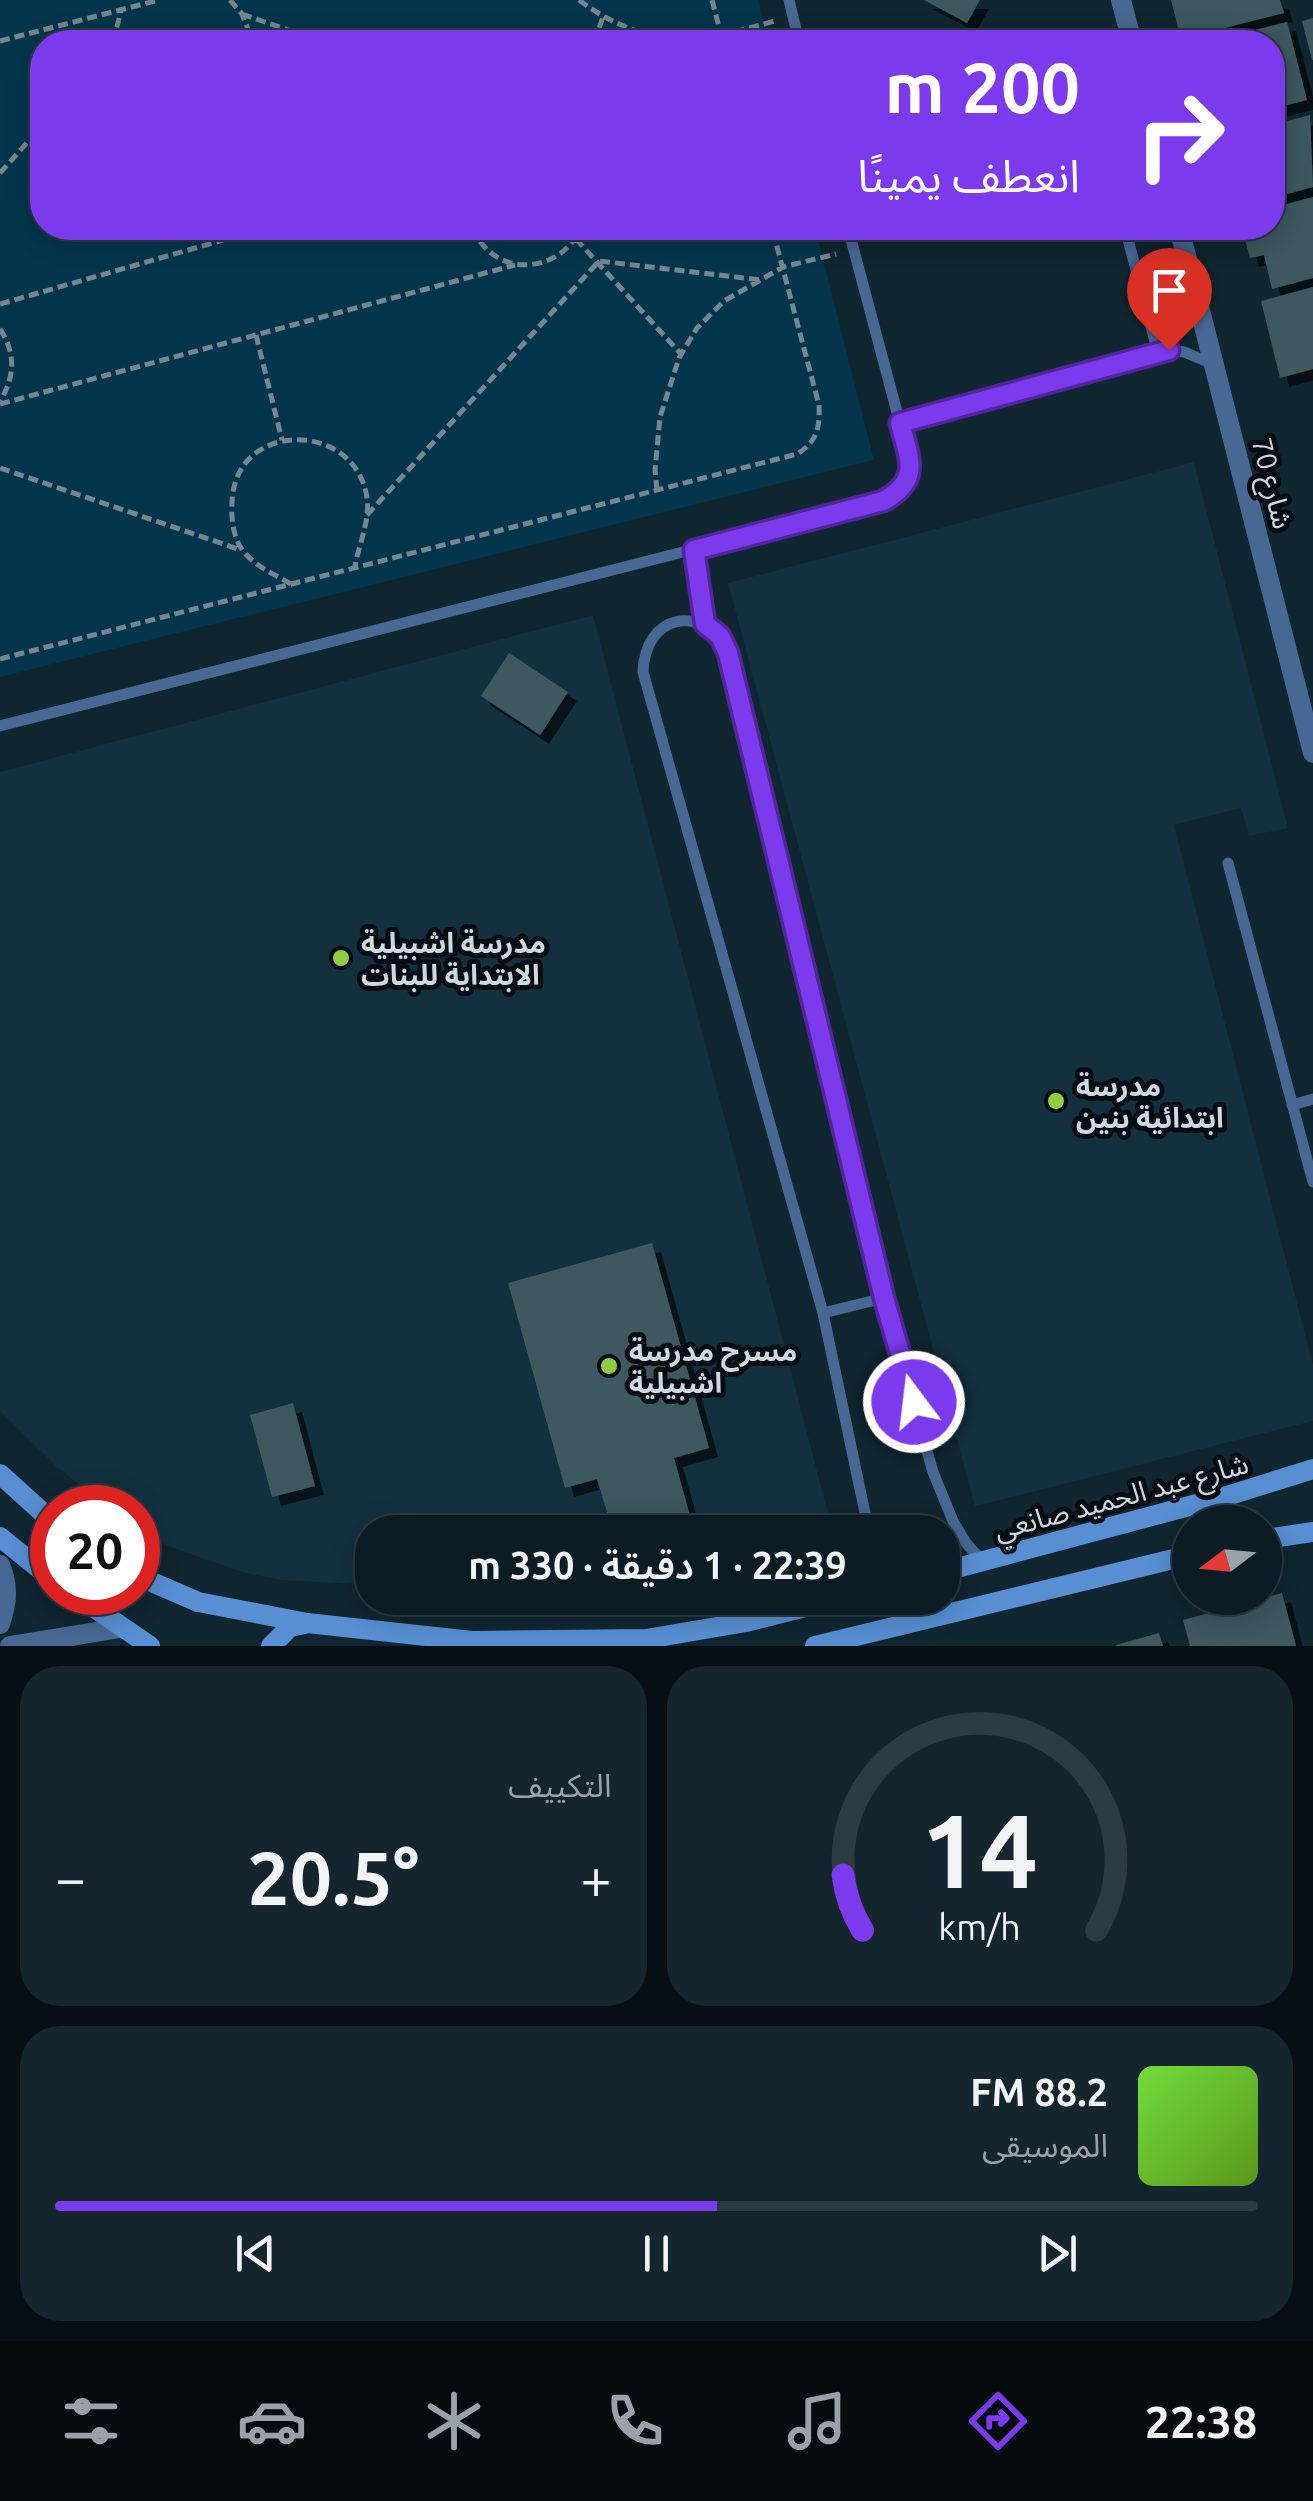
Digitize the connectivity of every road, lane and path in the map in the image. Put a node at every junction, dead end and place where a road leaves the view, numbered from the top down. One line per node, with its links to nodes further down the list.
1 (159, 0): 7 (path)
2 (230, 0): 8 (path)
3 (578, 0): 10 (path)
4 (712, 0): 17 (path)
5 (789, 0): 9 (lane)
6 (1121, 0): 20 (street)
7 (121, 10): 11 (path); 12 (path)
8 (242, 14): 13 (path); 14 (path)
9 (792, 16): 18 (path); 19 (lane)
10 (603, 17): 15 (path); 16 (path)
11 (45, 30)
12 (116, 30)
13 (248, 30)
14 (288, 30)
15 (598, 30)
16 (637, 30)
17 (720, 30)
18 (749, 30)
19 (796, 30)
20 (1129, 30)
21 (30, 34): 22 (path)
22 (0, 42)
23 (30, 139): 24 (path)
24 (0, 173)
25 (217, 240): 37 (path)
26 (479, 240): 34 (path)
27 (576, 240): 33 (path); 34 (path)
28 (775, 240): 35 (path)
29 (851, 240): 32 (lane)
30 (1127, 240): 41 (lane)
31 (1182, 240): 42 (street, شارع 70)
32 (854, 250): 35 (path); 44 (lane)
33 (599, 261): 36 (path); 40 (path); 48 (path)
34 (515, 265): 39 (path)
35 (782, 267): 36 (path); 47 (path)
36 (761, 280): 40 (path)
37 (0, 304)
38 (0, 329): 43 (path)
39 (256, 335): 43 (path); 45 (path)
40 (682, 354): 47 (path)
41 (1158, 354): 42 (lane); 44 (lane)
42 (1214, 364): 56 (street, شارع 70)
43 (0, 403)
44 (900, 423): 49 (lane)
45 (282, 440): 48 (path); 50 (path)
46 (0, 468): 50 (path)
47 (657, 490): 51 (path)
48 (368, 515): 51 (path)
49 (694, 550): 53 (lane); 55 (lane)
50 (244, 551): 52 (path)
51 (354, 568): 52 (path)
52 (291, 584): 54 (path)
53 (705, 624): 61 (lane); 62 (lane)
54 (0, 659)
55 (0, 726)
56 (1313, 752)
57 (1228, 862): 59 (lane)
58 (1313, 1098): 59 (lane)
59 (1292, 1105): 60 (lane)
60 (1313, 1182)
61 (884, 1298): 62 (lane); 72 (lane)
62 (823, 1313): 66 (lane)
63 (1313, 1469): 72 (main road, شارع عبد الحميد صانعي)
64 (0, 1474): 65 (main road)
65 (30, 1501)
66 (865, 1515)
67 (1313, 1532): 69 (main road)
68 (0, 1537): 71 (main road)
69 (1282, 1537)
70 (1172, 1559): 85 (main road)
71 (30, 1562)
72 (983, 1562): 74 (main road, شارع عبد الحميد صانعي)
73 (0, 1565): 79 (street)
74 (960, 1568)
75 (160, 1586): 78 (main road)
76 (102, 1615): 80 (main road)
77 (768, 1615): 81 (main road)
78 (307, 1623): 81 (main road); 84 (main road)
79 (0, 1624)
80 (120, 1628): 82 (street); 83 (main road)
81 (602, 1644)
82 (10, 1646)
83 (150, 1646)
84 (271, 1646)
85 (815, 1646)

